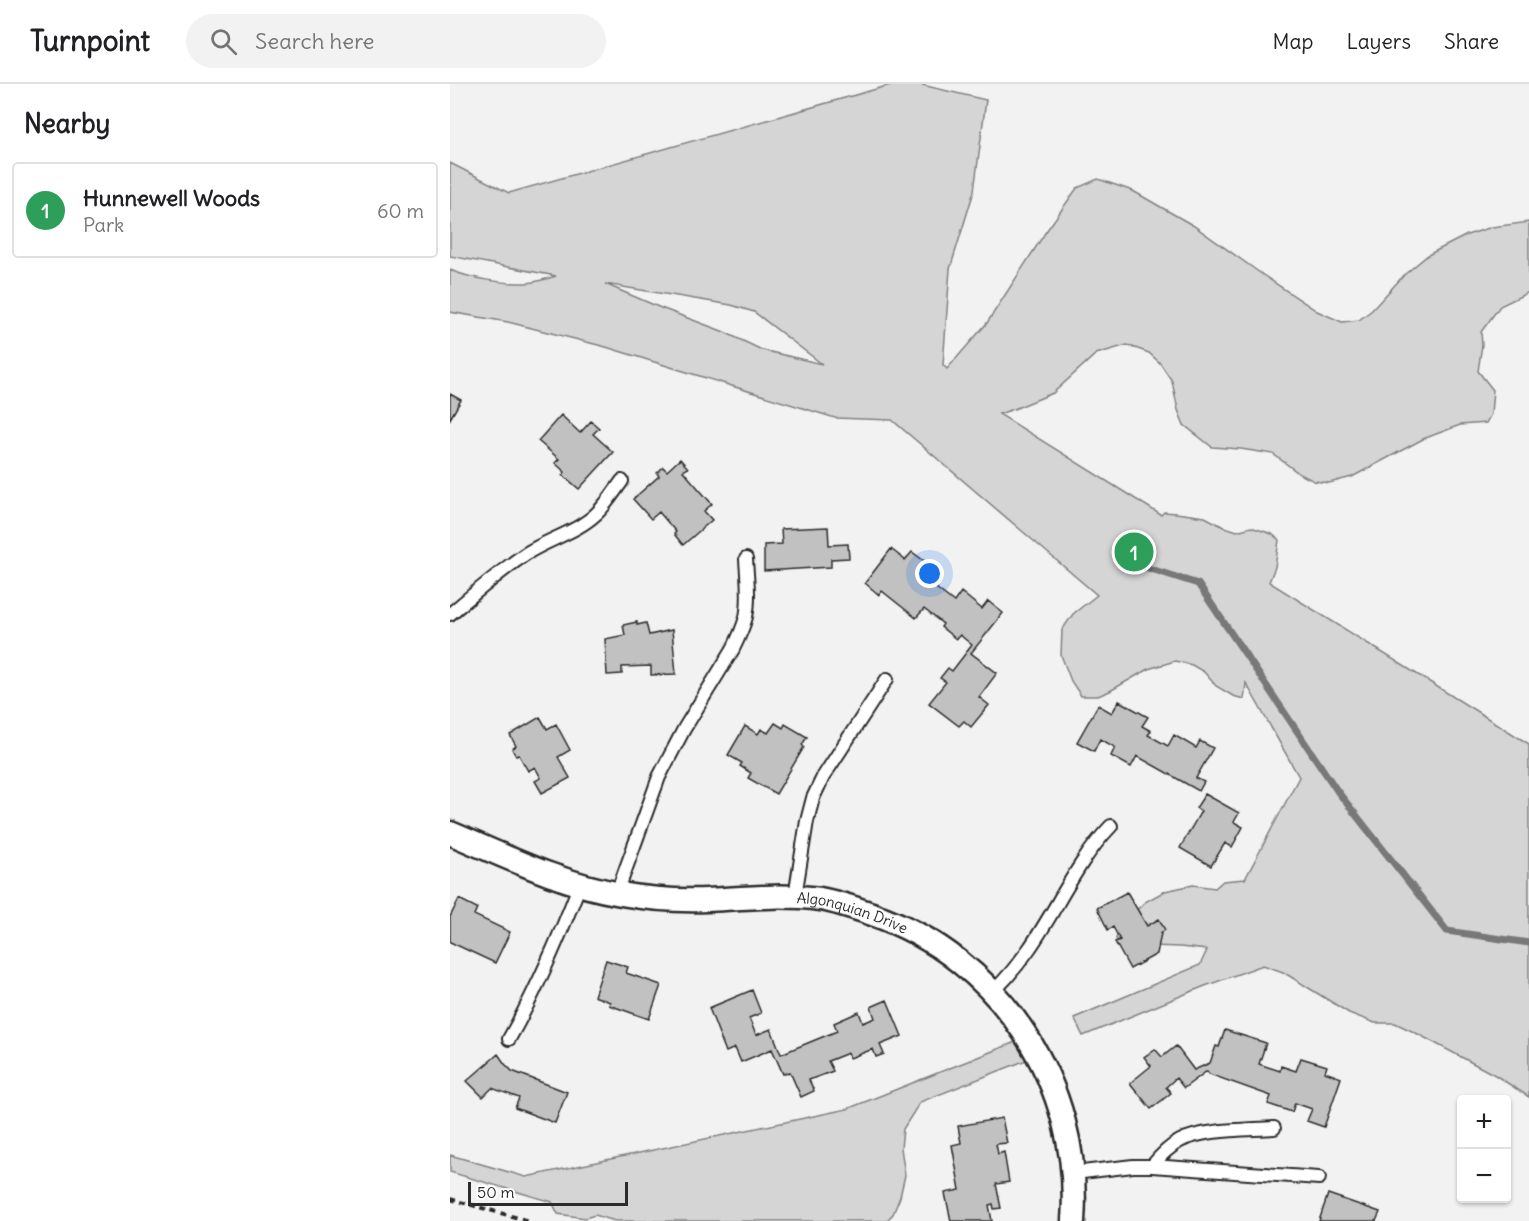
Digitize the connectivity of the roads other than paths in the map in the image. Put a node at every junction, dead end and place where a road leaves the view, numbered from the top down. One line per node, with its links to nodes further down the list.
1 (622, 481): 3 (lane)
2 (746, 558): 8 (lane)
3 (450, 614)
4 (887, 679): 9 (lane)
5 (1111, 826): 10 (lane)
6 (450, 833): 7 (street, Algonquian Drive)
7 (580, 884): 8 (street, Algonquian Drive); 11 (lane)
8 (617, 893): 9 (street, Algonquian Drive)
9 (795, 896): 10 (street, Algonquian Drive)
10 (993, 992): 14 (street, Algonquian Drive)
11 (509, 1039)
12 (1274, 1128): 13 (lane)
13 (1152, 1166): 14 (lane); 15 (lane)
14 (1074, 1173): 16 (street, Algonquian Drive)
15 (1319, 1178)
16 (1073, 1221)

